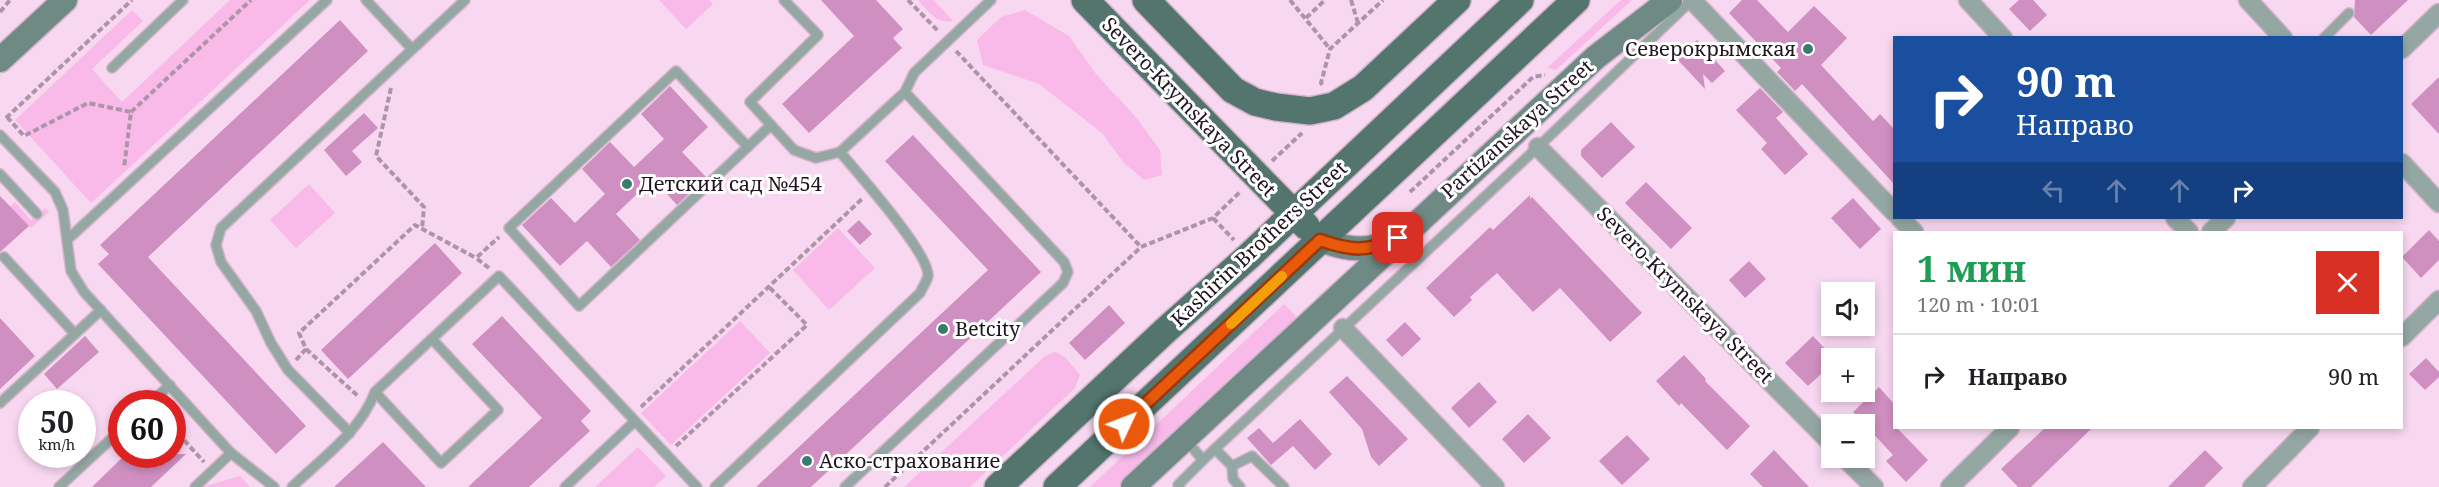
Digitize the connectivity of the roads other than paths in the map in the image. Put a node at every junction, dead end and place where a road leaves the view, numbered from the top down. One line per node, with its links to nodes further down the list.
1 (65, 0): 24 (main road)
2 (183, 0): 25 (lane)
3 (327, 0): 45 (lane)
4 (366, 0): 23 (lane)
5 (465, 0): 23 (lane)
6 (784, 0): 27 (lane)
7 (1085, 0): 36 (main road, Severo-Krymskaya Street)
8 (1146, 0): 9 (main road)
9 (1457, 0)
10 (1520, 0): 36 (main road, Kashirin Brothers Street)
11 (1576, 0): 46 (main road, Kashirin Brothers Street)
12 (1670, 0): 44 (main road, Partizanskaya Street)
13 (1692, 0): 30 (lane); 35 (street)
14 (1968, 0): 19 (street)
15 (2248, 0): 20 (street)
16 (985, 2): 26 (lane)
17 (2349, 13): 21 (lane)
18 (2436, 22): 22 (street)
19 (2001, 36)
20 (2281, 36)
21 (2326, 36)
22 (2403, 48)
23 (412, 50): 61 (lane)
24 (0, 60)
25 (112, 68)
26 (905, 92): 31 (lane); 77 (lane)
27 (771, 125): 29 (lane); 31 (lane)
28 (0, 135): 45 (lane)
29 (747, 147): 29 (lane)
30 (1538, 147): 50 (lane); 62 (street, Severo-Krymskaya Street)
31 (840, 152): 76 (lane)
32 (2403, 164): 34 (street)
33 (0, 174): 37 (lane)
34 (2439, 203)
35 (1893, 211)
36 (1293, 213): 46 (main road, Severo-Krymskaya Street); 78 (main road, Kashirin Brothers Street)
37 (37, 214)
38 (1901, 219): 41 (street)
39 (2176, 219): 42 (street)
40 (2225, 219): 43 (street)
41 (1913, 231)
42 (2188, 231)
43 (2212, 231)
44 (1398, 238): 46 (main road); 63 (main road, Partizanskaya Street)
45 (67, 240): 49 (lane)
46 (1320, 240): 79 (main road, Kashirin Brothers Street)
47 (4, 257): 51 (lane)
48 (2439, 300): 52 (street)
49 (101, 310): 51 (lane); 54 (lane)
50 (1343, 328): 65 (lane); 84 (street)
51 (75, 334): 57 (lane)
52 (2403, 336)
53 (432, 339): 56 (lane); 56 (lane); 58 (lane)
54 (170, 385): 55 (lane); 66 (lane)
55 (164, 390)
56 (375, 392): 61 (lane)
57 (0, 403)
58 (632, 419): 74 (lane); 75 (lane)
59 (2009, 429): 86 (street)
60 (2309, 429): 87 (street)
61 (350, 433): 73 (lane)
62 (1821, 433)
63 (1184, 439): 67 (lane); 80 (main road, Partizanskaya Street)
64 (108, 442): 70 (lane)
65 (1215, 449): 67 (lane); 68 (lane)
66 (231, 453): 71 (lane); 72 (lane)
67 (1203, 460): 81 (lane)
68 (1232, 466): 82 (lane); 83 (lane)
69 (1855, 468): 85 (street)
70 (59, 487)
71 (195, 487)
72 (274, 487)
73 (291, 487)
74 (565, 487)
75 (697, 487)
76 (715, 487)
77 (845, 487)
78 (998, 487)
79 (1057, 487)
80 (1133, 487)
81 (1180, 487)
82 (1240, 487)
83 (1284, 487)
84 (1495, 487)
85 (1874, 487)
86 (1950, 487)
87 (2252, 487)

